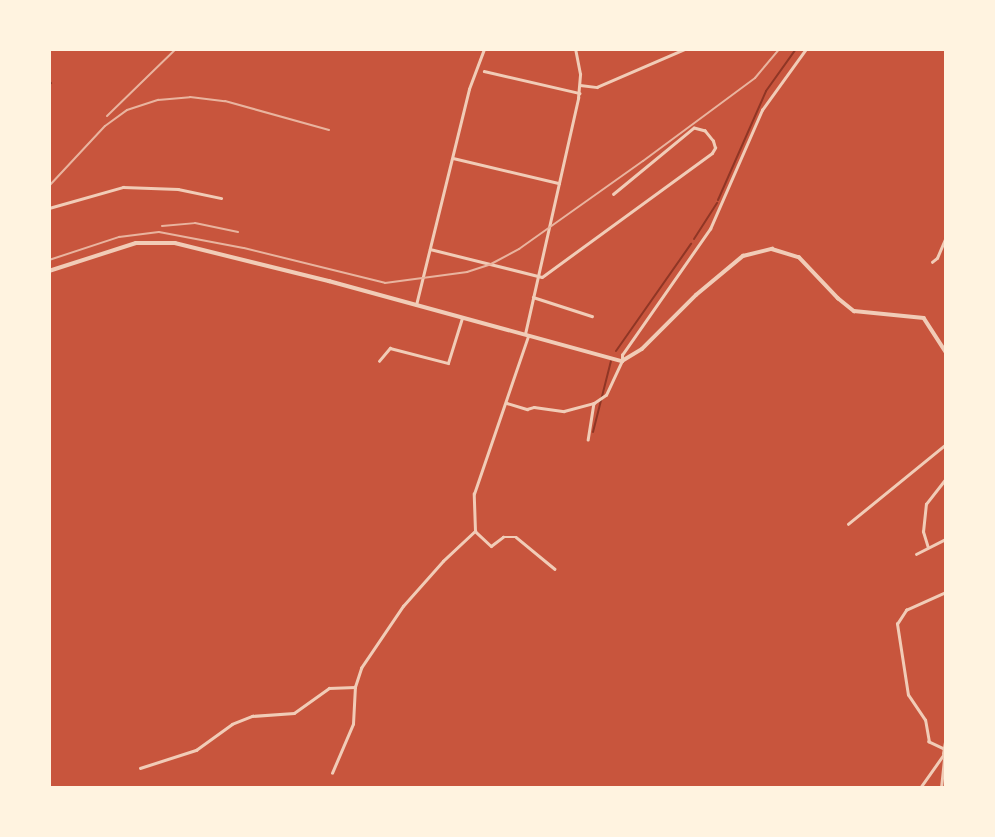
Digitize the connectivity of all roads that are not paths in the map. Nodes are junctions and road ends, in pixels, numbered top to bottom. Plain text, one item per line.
1 (484, 49) edge
2 (575, 49) edge
3 (685, 49) edge
4 (806, 49) edge
5 (484, 71) dead end
6 (580, 85) junction
7 (579, 93) junction
8 (453, 158) junction
9 (559, 183) junction
10 (614, 194) dead end
11 (221, 198) dead end
12 (49, 208) edge
13 (946, 237) edge
14 (430, 249) junction
15 (932, 262) dead end
16 (49, 271) edge
17 (538, 278) junction
18 (533, 297) junction
19 (416, 305) junction
20 (592, 316) dead end
21 (462, 318) junction
22 (527, 334) junction
23 (946, 352) edge
24 (380, 361) dead end
25 (622, 361) junction
26 (506, 403) junction
27 (594, 403) junction
28 (588, 440) dead end
29 (946, 444) edge
30 (946, 478) edge
31 (848, 524) dead end
32 (475, 531) junction
33 (946, 539) edge
34 (928, 548) junction
35 (916, 554) dead end
36 (555, 569) dead end
37 (946, 592) edge
38 (355, 687) junction
39 (946, 743) edge
40 (945, 755) edge
41 (140, 768) dead end
42 (332, 773) dead end
43 (920, 788) edge
44 (941, 788) edge

1 - 8 street
2 - 6 street
3 - 6 street
4 - 25 street
5 - 7 street
6 - 7 street
7 - 9 street
8 - 9 street
8 - 14 street
9 - 17 street
10 - 17 street
11 - 12 street
13 - 15 street
14 - 17 street
14 - 19 street
16 - 19 street
17 - 18 street
18 - 20 street
18 - 22 street
19 - 21 street
21 - 22 street
21 - 24 street
22 - 25 street
22 - 26 street
23 - 25 street
25 - 27 street
26 - 27 street
26 - 32 street
27 - 28 street
29 - 31 street
30 - 34 street
32 - 36 street
32 - 38 street
33 - 34 street
34 - 35 street
37 - 40 street
38 - 41 street
38 - 42 street
39 - 40 street
40 - 43 street
40 - 44 street

